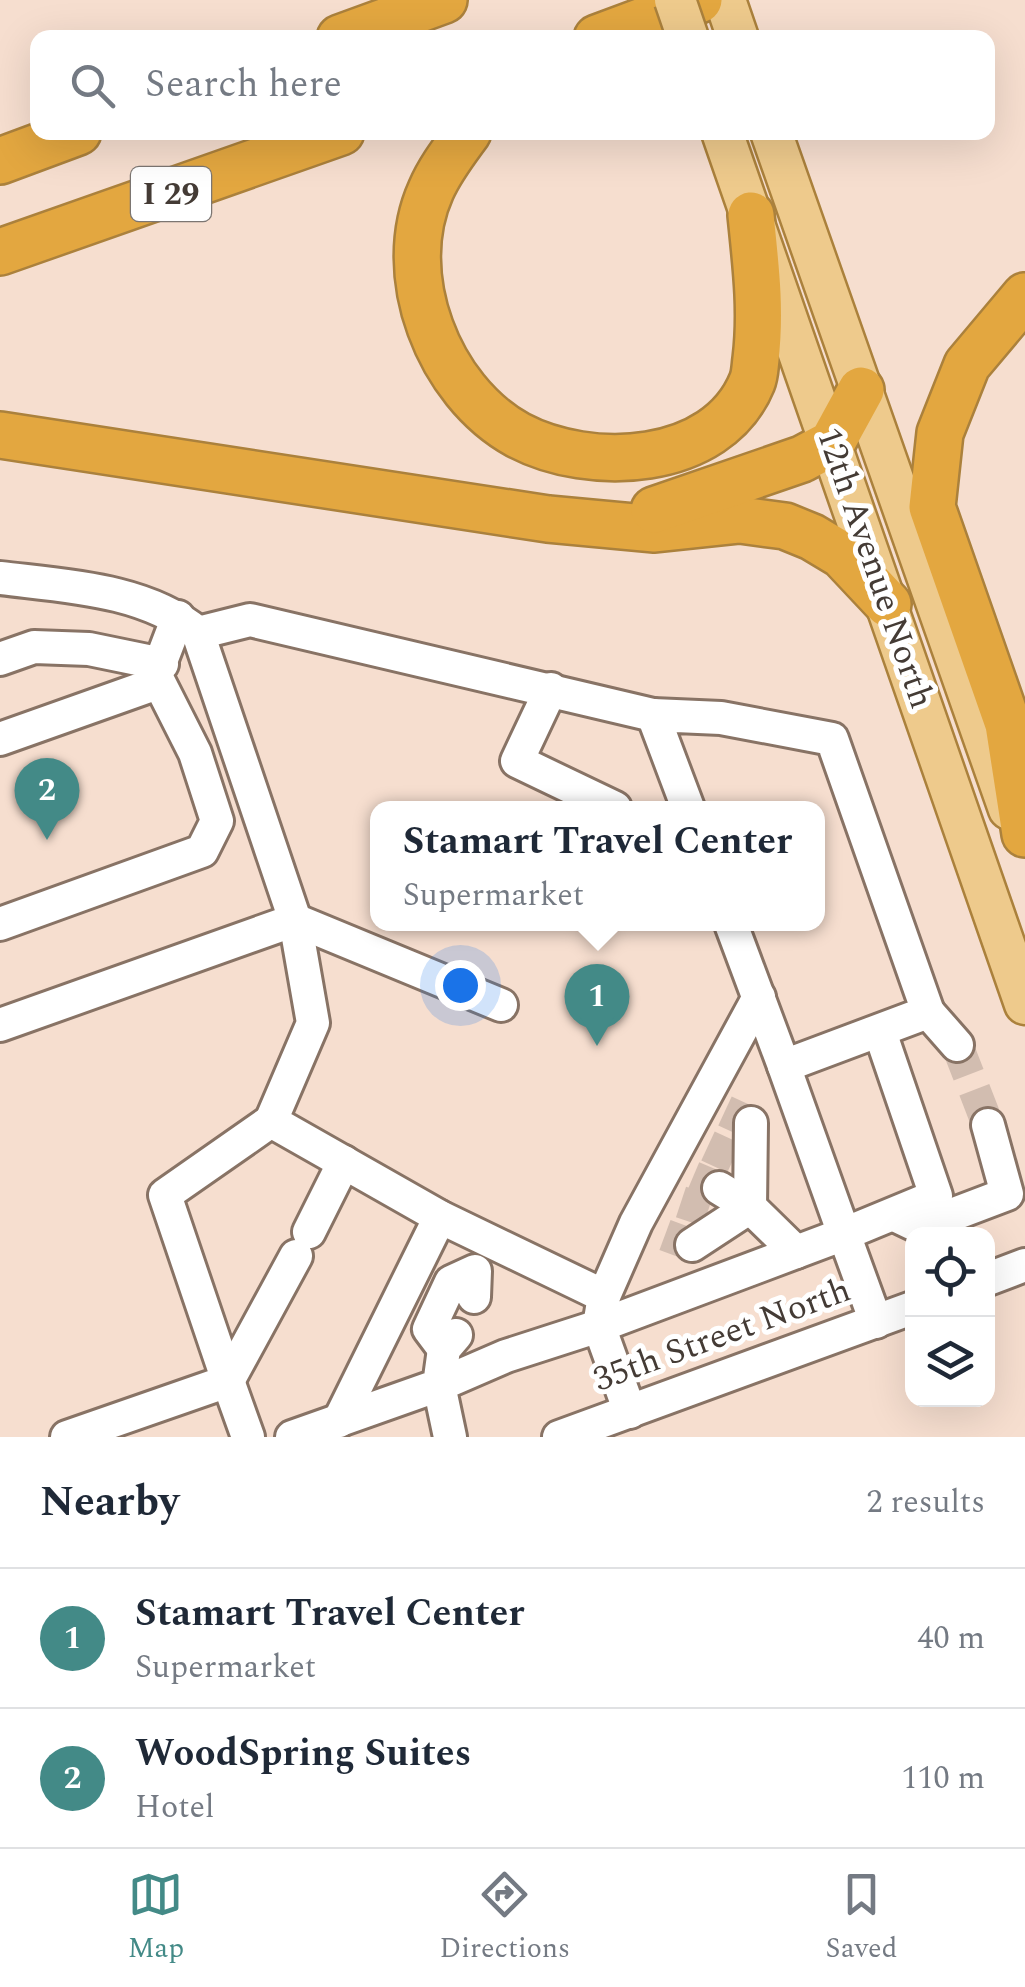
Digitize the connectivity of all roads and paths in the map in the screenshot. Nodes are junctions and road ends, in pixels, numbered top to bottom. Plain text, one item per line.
1 (444, 0) edge
2 (675, 0) edge
3 (698, 0) edge
4 (724, 0) edge
5 (362, 30) edge
6 (618, 30) edge
7 (685, 30) edge
8 (735, 30) edge
9 (56, 140) edge
10 (318, 140) edge
11 (463, 140) edge
12 (725, 140) edge
13 (774, 140) edge
14 (0, 161) edge
15 (751, 215) junction
16 (0, 252) edge
17 (1025, 296) edge
18 (860, 390) junction
19 (0, 435) edge
20 (832, 443) junction
21 (548, 519) junction
22 (0, 578) edge
23 (888, 604) junction
24 (188, 625) junction
25 (0, 659) edge
26 (159, 670) junction
27 (551, 689) junction
28 (653, 715) junction
29 (0, 739) edge
30 (599, 801) edge
31 (685, 801) edge
32 (1025, 834) edge
33 (1025, 855) edge
34 (295, 920) junction
35 (0, 924) edge
36 (734, 931) edge
37 (759, 997) junction
38 (1025, 1004) edge
39 (501, 1005) dead end
40 (928, 1012) junction
41 (0, 1025) edge
42 (880, 1032) junction
43 (957, 1046) tunnel mouth
44 (784, 1066) junction
45 (726, 1111) junction
46 (272, 1120) junction
47 (988, 1125) tunnel mouth
48 (708, 1146) junction
49 (344, 1162) junction
50 (687, 1189) junction
51 (750, 1207) junction
52 (893, 1214) junction
53 (440, 1217) junction
54 (664, 1234) junction
55 (844, 1234) junction
56 (796, 1252) junction
57 (1025, 1265) edge
58 (480, 1270) junction
59 (995, 1276) edge
60 (601, 1311) junction
61 (905, 1311) edge
62 (876, 1322) junction
63 (228, 1381) junction
64 (438, 1386) junction
65 (630, 1412) junction
66 (339, 1421) junction
67 (67, 1437) edge
68 (248, 1437) edge
69 (292, 1437) edge
70 (450, 1437) edge
71 (559, 1437) edge

1 - 5 highway
2 - 7 main road, bridge
3 - 6 highway
4 - 8 main road
9 - 14 highway
10 - 16 highway, I 29
11 - 15 highway
12 - 15 main road, 12th Avenue North
13 - 18 main road, 12th Avenue North
15 - 20 main road, 12th Avenue North
17 - 32 highway
18 - 20 highway
18 - 33 main road, 12th Avenue North
19 - 21 highway
20 - 21 highway
20 - 23 main road, 12th Avenue North
21 - 23 highway
22 - 24 street
23 - 38 main road, 12th Avenue North
24 - 26 street
24 - 27 street
24 - 34 street
25 - 26 street
26 - 29 street
26 - 35 street
27 - 28 street
27 - 30 street
28 - 31 street
28 - 40 street
34 - 39 street
34 - 41 street
34 - 46 street
36 - 37 street
37 - 44 street
37 - 45 street
40 - 42 street
40 - 43 street
42 - 44 street
42 - 52 street
44 - 55 street
45 - 48 street
45 - 51 street
46 - 49 street
46 - 63 street
47 - 52 street
48 - 50 street
48 - 51 street
49 - 53 street
49 - 63 street
50 - 51 street
50 - 54 street
51 - 54 street
51 - 56 street
52 - 55 street
53 - 58 street
53 - 66 street
54 - 60 street
55 - 56 street
55 - 62 street
56 - 60 street
57 - 59 street
58 - 60 street
58 - 64 street
60 - 64 street
60 - 65 street
61 - 62 street, 35th Street North
62 - 65 street, 35th Street North
63 - 67 street
63 - 68 street
64 - 66 street
64 - 70 street
65 - 71 street, 35th Street North
66 - 69 street

